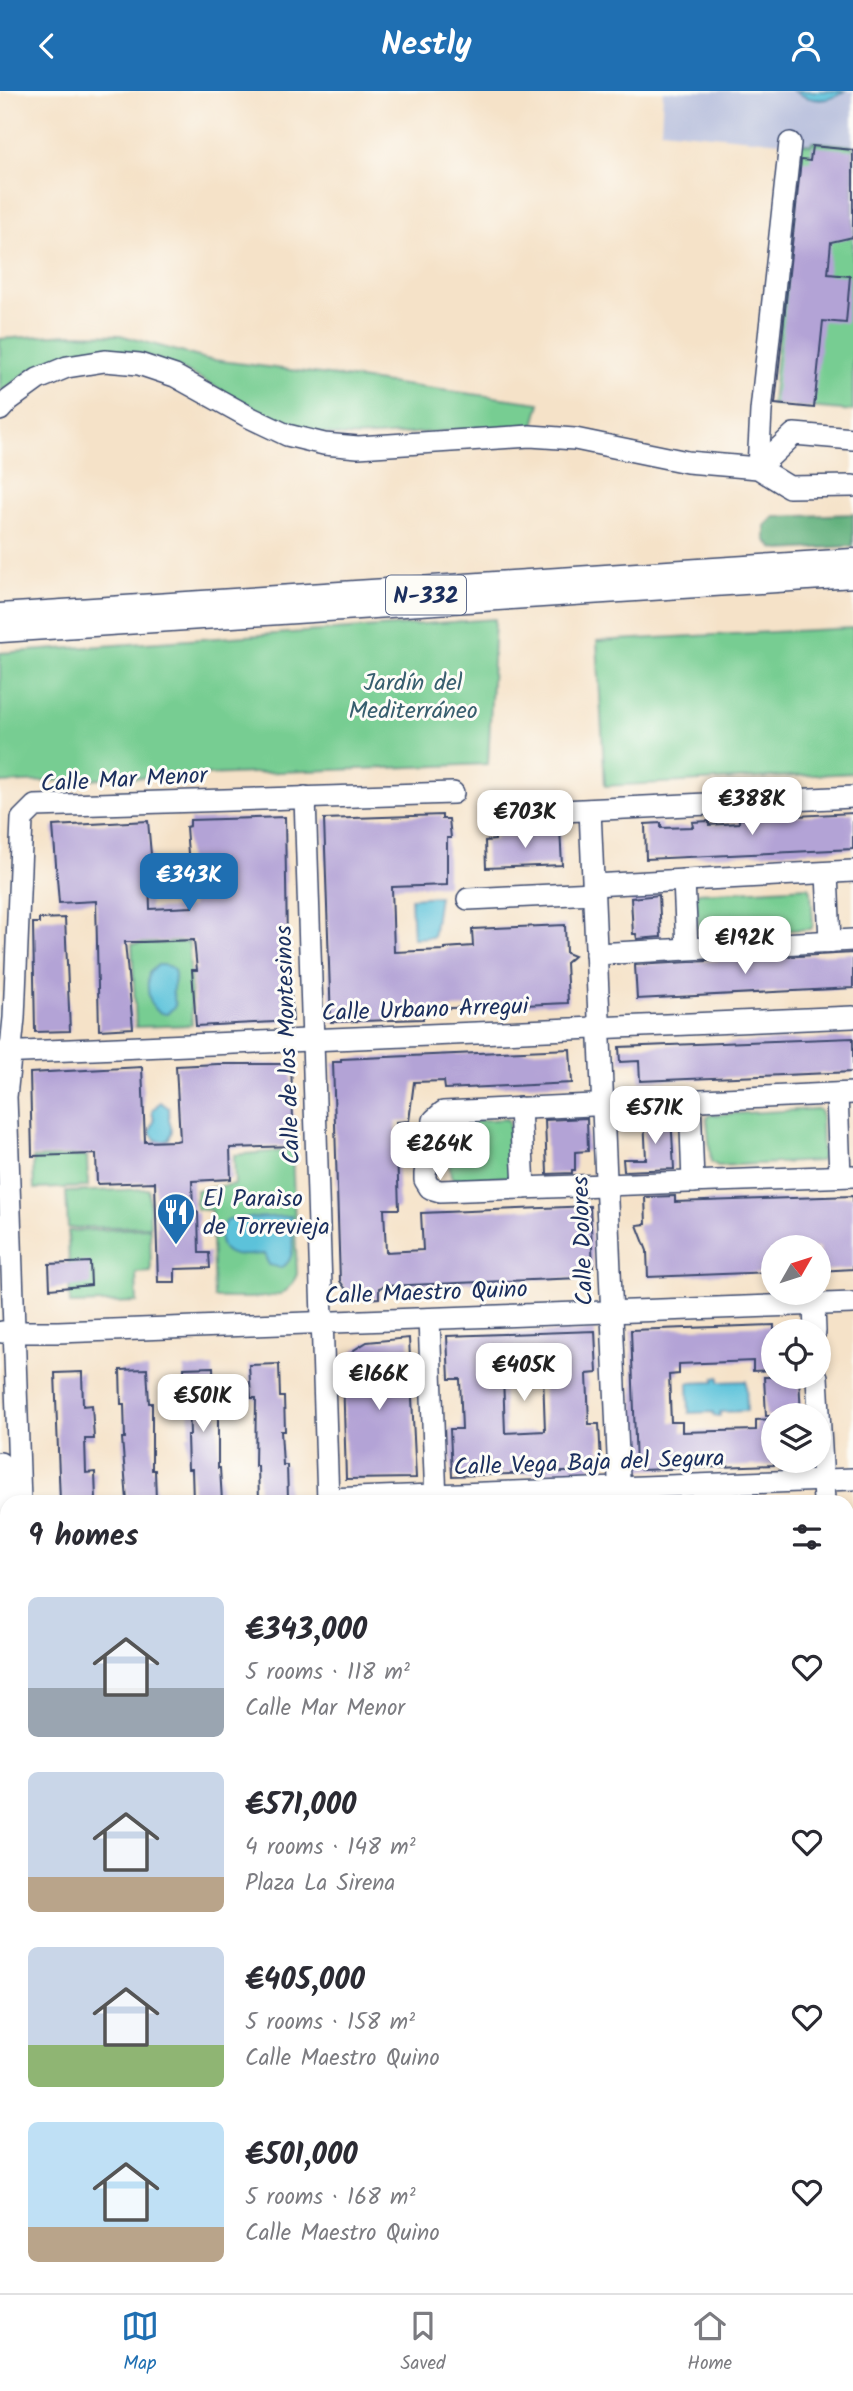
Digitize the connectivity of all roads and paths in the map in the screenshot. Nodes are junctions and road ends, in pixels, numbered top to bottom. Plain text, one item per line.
1 (790, 143) dead end
2 (0, 410) edge
3 (853, 439) edge
4 (758, 468) junction
5 (853, 486) edge
6 (853, 568) edge
7 (0, 623) edge
8 (453, 793) dead end
9 (305, 797) junction
10 (853, 797) edge
11 (590, 810) junction
12 (498, 814) dead end
13 (853, 871) edge
14 (827, 873) junction
15 (684, 880) junction
16 (594, 889) junction
17 (468, 899) dead end
18 (853, 940) edge
19 (830, 942) junction
20 (687, 948) junction
21 (596, 954) junction
22 (853, 1017) edge
23 (600, 1028) junction
24 (313, 1040) junction
25 (5, 1052) edge
26 (845, 1094) edge
27 (690, 1101) junction
28 (603, 1104) junction
29 (520, 1108) junction
30 (847, 1176) edge
31 (692, 1182) junction
32 (606, 1185) junction
33 (524, 1188) junction
34 (853, 1303) edge
35 (831, 1304) edge
36 (814, 1305) joint
37 (612, 1313) junction
38 (429, 1318) junction
39 (815, 1319) edge
40 (322, 1322) junction
41 (7, 1332) edge
42 (818, 1389) edge
43 (0, 1463) edge
44 (853, 1479) edge
45 (822, 1480) junction
46 (720, 1493) edge
47 (1, 1495) edge
48 (20, 1495) edge
49 (328, 1495) edge
50 (436, 1495) edge
51 (620, 1495) edge
52 (823, 1495) edge

1 - 4 street
2 - 4 street
3 - 4 street
4 - 5 street
6 - 7 highway, N-332
8 - 9 street, Calle Mar Menor
9 - 24 street, Calle de los Montesinos
9 - 25 street, Calle Mar Menor
10 - 11 street
11 - 12 street
11 - 16 street, Calle Dolores
13 - 14 street
14 - 15 street
14 - 19 street
15 - 16 street
15 - 20 street
16 - 17 street
16 - 21 street, Calle Dolores
18 - 19 street
19 - 20 street
20 - 21 street
21 - 23 street, Calle Dolores
22 - 23 street, Calle Urbano Arregui
23 - 24 street, Calle Urbano Arregui
23 - 28 street, Calle Dolores
24 - 25 street, Calle Urbano Arregui
24 - 40 street, Calle de los Montesinos
25 - 41 street, Calle Mar Menor
26 - 27 street
26 - 30 street
27 - 28 street
27 - 31 street
28 - 29 street
28 - 32 street, Calle Dolores
29 - 33 street
29 - 33 street
30 - 31 street
31 - 32 street
32 - 33 street
32 - 37 street, Calle Dolores
34 - 35 street, Calle Maestro Quino
36 - 37 street, Calle Maestro Quino
36 - 39 street
37 - 38 street, Calle Maestro Quino
37 - 51 street, Calle Dolores
38 - 40 street, Calle Maestro Quino
38 - 50 street
40 - 41 street, Calle Maestro Quino
40 - 49 street, Calle de los Montesinos
41 - 48 street, Calle Mar Menor
42 - 45 street
43 - 47 street
44 - 45 street, Calle Vega Baja del Segura
45 - 46 street, Calle Vega Baja del Segura
45 - 52 street
46 - 51 street, Calle Vega Baja del Segura

